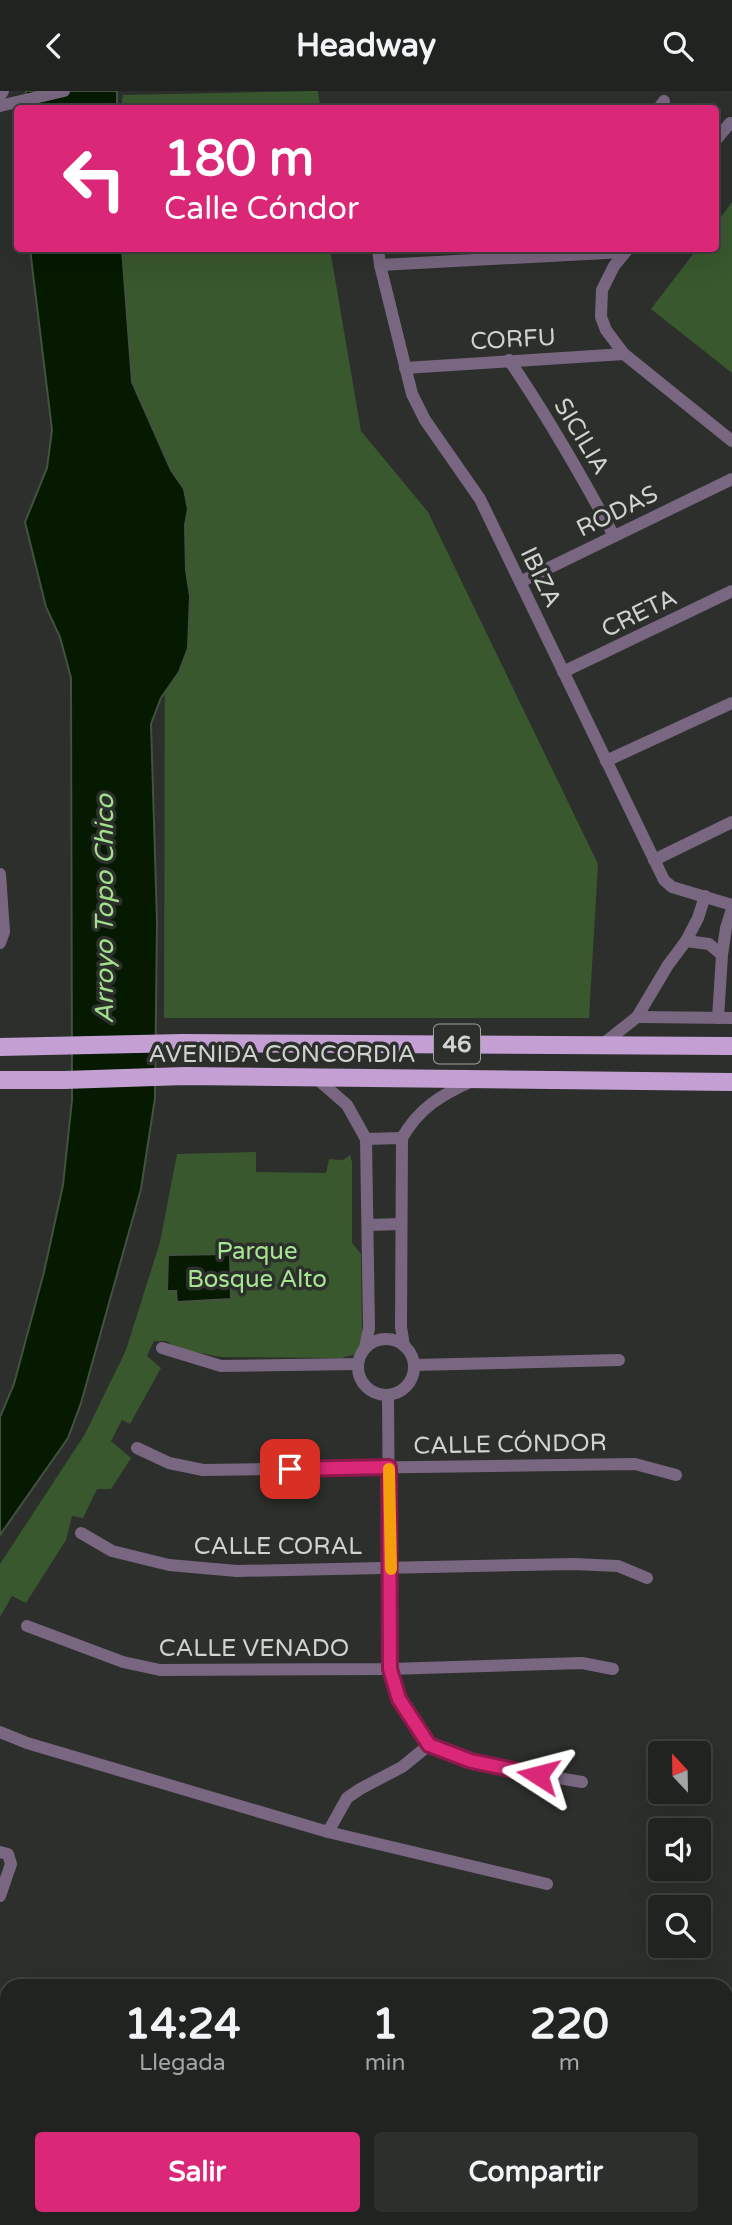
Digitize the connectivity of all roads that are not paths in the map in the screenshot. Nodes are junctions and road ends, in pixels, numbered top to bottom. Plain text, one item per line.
1 (64, 91) edge
2 (0, 106) edge
3 (378, 252) edge
4 (594, 252) edge
5 (626, 252) edge
6 (380, 265) junction
7 (624, 354) junction
8 (509, 360) junction
9 (405, 368) junction
10 (732, 440) edge
11 (732, 479) edge
12 (614, 536) junction
13 (520, 582) junction
14 (732, 591) edge
15 (563, 672) junction
16 (732, 703) edge
17 (606, 761) junction
18 (732, 821) edge
19 (654, 860) junction
20 (0, 874) edge
21 (705, 896) junction
22 (732, 907) edge
23 (686, 941) junction
24 (1, 942) edge
25 (722, 955) junction
26 (637, 1017) junction
27 (725, 1018) edge
28 (603, 1044) junction
29 (732, 1046) edge
30 (0, 1047) edge
31 (316, 1077) junction
32 (477, 1079) junction
33 (0, 1080) edge
34 (732, 1081) edge
35 (402, 1138) junction
36 (366, 1139) junction
37 (401, 1224) junction
38 (368, 1225) junction
39 (404, 1346) junction
40 (162, 1348) dead end
41 (365, 1348) junction
42 (619, 1360) dead end
43 (358, 1364) junction
44 (414, 1365) junction
45 (388, 1395) junction
46 (137, 1448) dead end
47 (389, 1467) junction
48 (676, 1475) dead end
49 (81, 1533) dead end
50 (391, 1567) junction
51 (647, 1578) dead end
52 (27, 1626) dead end
53 (390, 1669) junction
54 (613, 1669) dead end
55 (0, 1732) edge
56 (429, 1745) junction
57 (582, 1782) dead end
58 (328, 1832) junction
59 (0, 1852) edge
60 (547, 1884) dead end
61 (0, 1896) edge

1 - 2 street
3 - 6 street, IBIZA
4 - 6 street
5 - 7 street
6 - 9 street, IBIZA
7 - 8 street, CORFU
7 - 10 street
8 - 9 street, CORFU
8 - 12 street, SICILIA
9 - 13 street, IBIZA
11 - 12 street, RODAS
12 - 13 street, RODAS
13 - 15 street, IBIZA
14 - 15 street, CRETA
15 - 17 street, IBIZA
16 - 17 street
17 - 19 street, IBIZA
18 - 19 street
19 - 21 street, IBIZA
20 - 24 street
21 - 22 street, IBIZA
21 - 23 street
22 - 25 street, IBIZA
23 - 25 street
23 - 26 street
25 - 27 street, IBIZA
26 - 27 street
26 - 28 street
28 - 29 main road, AVENIDA CONCORDIA / 46
28 - 30 main road, AVENIDA CONCORDIA / 46
31 - 32 main road, AVENIDA CONCORDIA / 46
31 - 33 main road, AVENIDA CONCORDIA / 46
31 - 36 street
32 - 34 main road, AVENIDA CONCORDIA / 46
32 - 35 street
35 - 36 street
35 - 37 street
36 - 38 street
37 - 38 street
37 - 39 street
38 - 41 street
39 - 41 street
39 - 44 street
40 - 43 street
41 - 43 street
42 - 44 street
43 - 45 street
44 - 45 street
45 - 47 street
46 - 47 street, CALLE CÓNDOR
47 - 48 street, CALLE CÓNDOR
47 - 50 street
49 - 50 street, CALLE CORAL
50 - 51 street, CALLE CORAL
50 - 53 street
52 - 53 street, CALLE VENADO
53 - 54 street, CALLE VENADO
53 - 56 street
55 - 58 street
56 - 57 street
56 - 58 street
58 - 60 street
59 - 61 street

